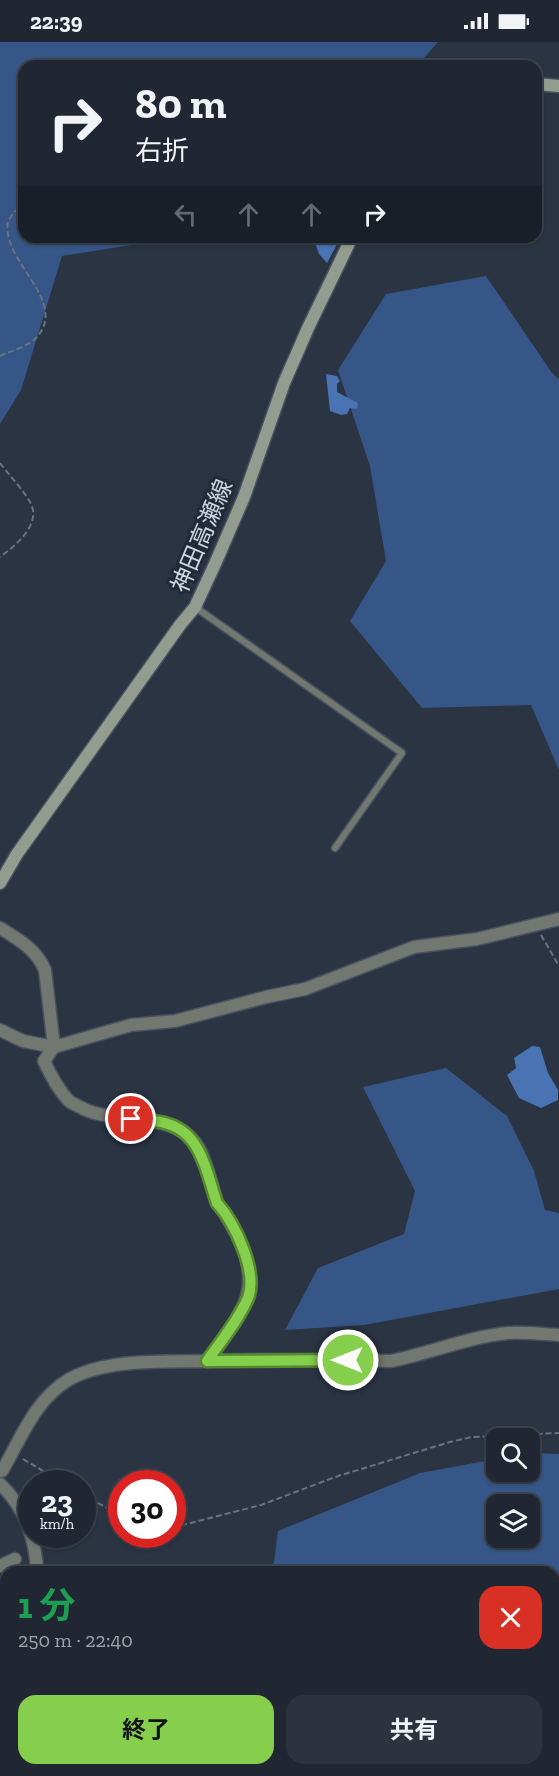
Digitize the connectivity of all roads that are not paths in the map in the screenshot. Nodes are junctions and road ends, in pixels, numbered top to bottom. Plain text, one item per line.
1 (542, 85) edge
2 (559, 86) edge
3 (349, 243) edge
4 (195, 607) junction
5 (335, 848) dead end
6 (0, 883) edge
7 (559, 919) edge
8 (0, 928) edge
9 (0, 1030) edge
10 (54, 1047) junction
11 (559, 1335) edge
12 (207, 1361) junction
13 (1, 1478) edge
14 (15, 1559) dead end
15 (0, 1566) edge
16 (36, 1566) edge

1 - 2 main road
3 - 4 main road, 神田高瀬線
4 - 5 lane
4 - 6 main road, 神田高瀬線
7 - 10 street
8 - 10 street
9 - 10 street
10 - 12 street
11 - 12 street
12 - 13 street
13 - 16 street
14 - 15 street

